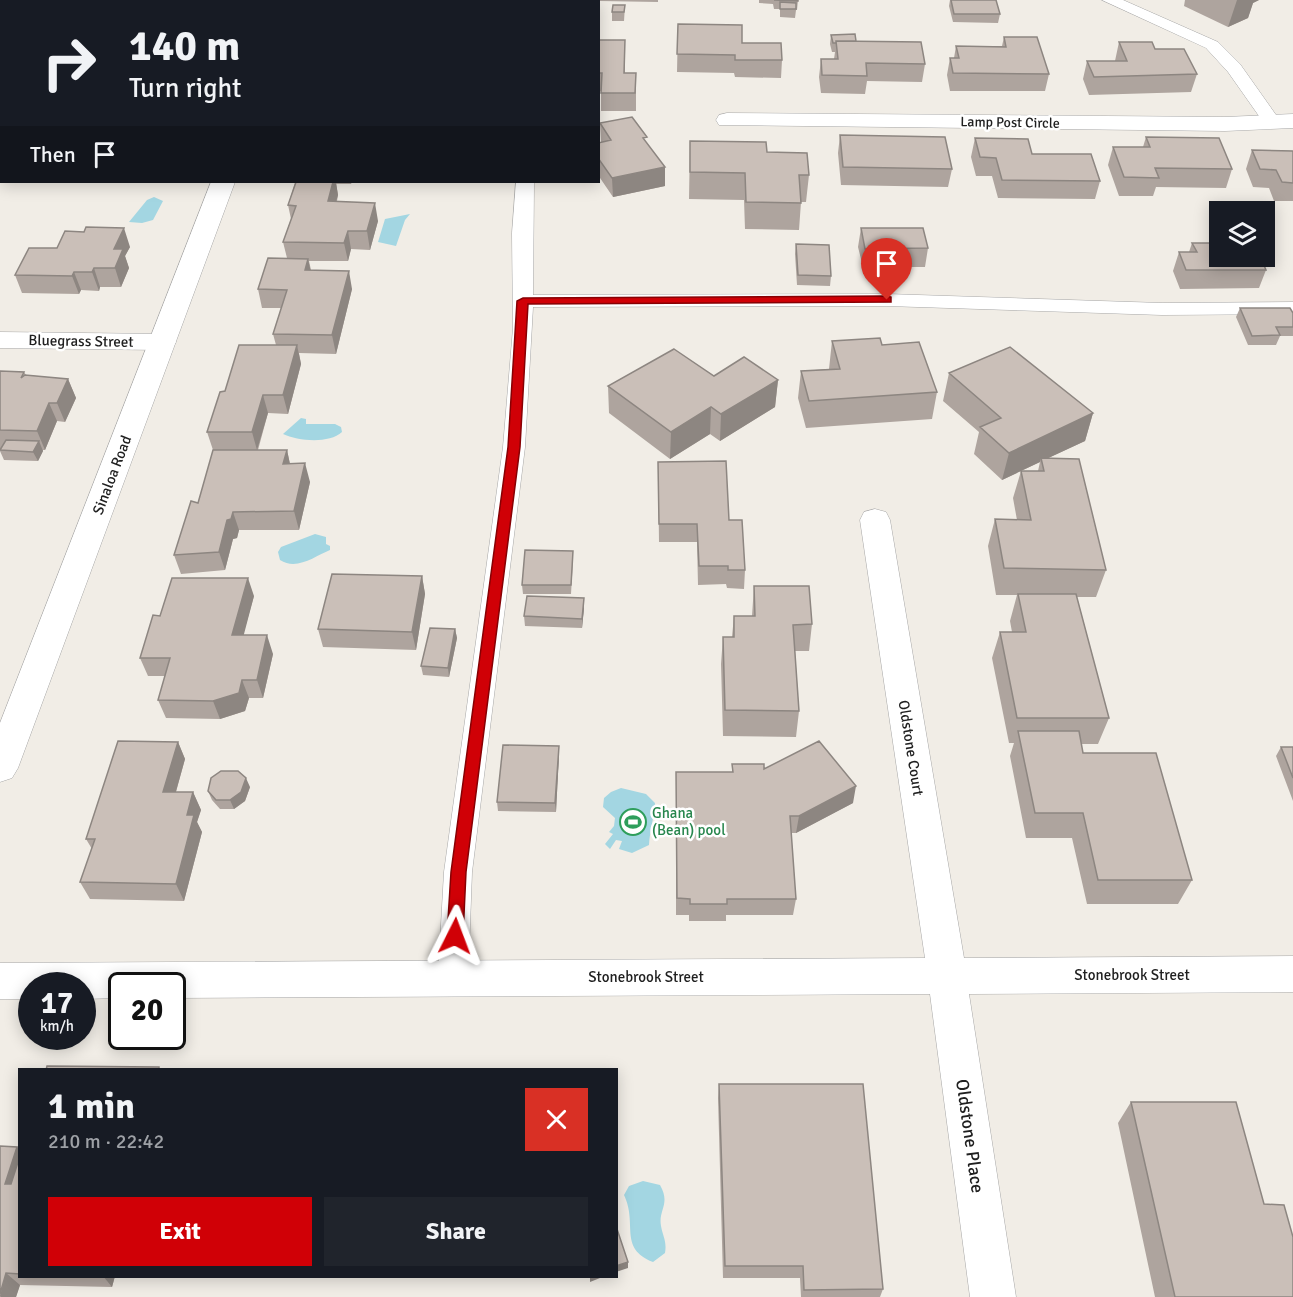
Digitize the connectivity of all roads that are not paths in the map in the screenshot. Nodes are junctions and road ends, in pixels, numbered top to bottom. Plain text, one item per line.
1 (1110, 0) edge
2 (727, 120) dead end
3 (1283, 122) edge
4 (223, 183) edge
5 (525, 183) edge
6 (523, 301) junction
7 (1293, 308) edge
8 (0, 340) edge
9 (162, 342) junction
10 (875, 520) dead end
11 (0, 768) edge
12 (1293, 974) edge
13 (947, 976) junction
14 (453, 978) junction
15 (0, 981) edge
16 (993, 1297) edge

1 - 3 lane
2 - 3 street, Lamp Post Circle
4 - 9 street, Sinaloa Road
5 - 6 lane
6 - 7 lane
6 - 14 lane
8 - 9 street, Bluegrass Street
9 - 11 street, Sinaloa Road
10 - 13 street, Oldstone Court
12 - 13 street, Stonebrook Street
13 - 14 street, Stonebrook Street
13 - 16 street, Oldstone Place
14 - 15 street, Stonebrook Street

